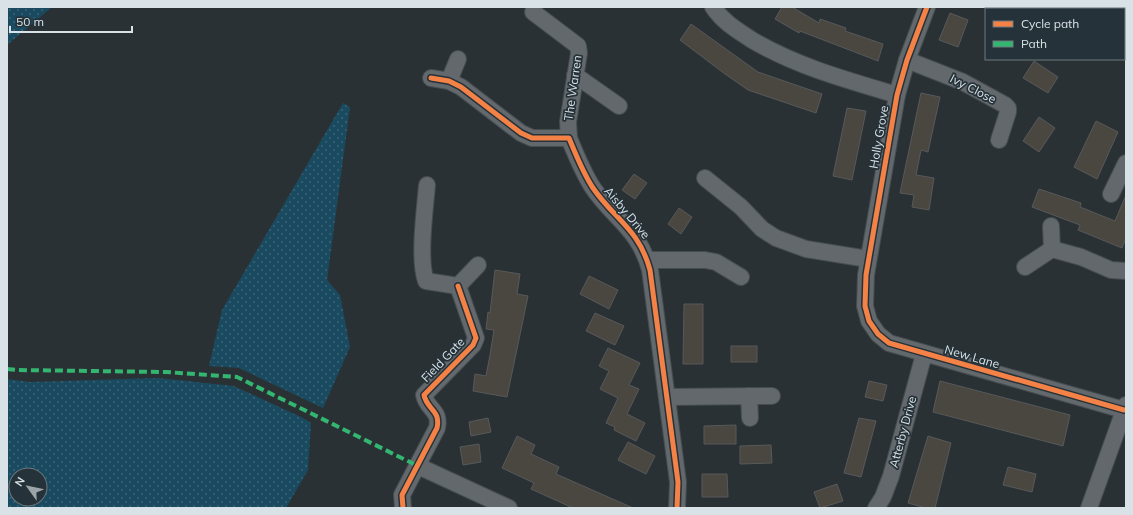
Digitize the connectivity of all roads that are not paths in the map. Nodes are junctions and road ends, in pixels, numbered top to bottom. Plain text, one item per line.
1 (713, 7) edge
2 (927, 7) edge
3 (533, 12) dead end
4 (458, 59) dead end
5 (907, 60) junction
6 (575, 75) junction
7 (431, 78) dead end
8 (449, 81) junction
9 (897, 95) junction
10 (619, 106) dead end
11 (569, 138) junction
12 (999, 140) dead end
13 (1126, 163) edge
14 (705, 178) dead end
15 (427, 185) dead end
16 (1111, 194) dead end
17 (1051, 226) dead end
18 (1052, 248) junction
19 (648, 260) junction
20 (478, 265) dead end
21 (867, 267) junction
22 (1025, 267) dead end
23 (1126, 271) edge
24 (742, 277) dead end
25 (458, 286) junction
26 (924, 354) junction
27 (749, 396) junction
28 (772, 396) dead end
29 (668, 397) junction
30 (1125, 407) edge
31 (750, 418) dead end
32 (418, 466) junction
33 (402, 508) edge
34 (509, 508) edge
35 (677, 508) edge
36 (876, 508) edge
37 (1089, 508) edge

1 - 9 street
2 - 5 street, Holly Grove
3 - 6 street, The Warren
4 - 8 street
5 - 9 street, Holly Grove
5 - 12 street, Ivy Close
6 - 10 street
6 - 11 street, The Warren
7 - 8 street
8 - 11 street
9 - 21 street, Holly Grove
11 - 19 street, Aisby Drive
13 - 16 street
14 - 21 street
15 - 25 street
17 - 18 street
18 - 22 street
18 - 23 street
19 - 24 street
19 - 29 street, Aisby Drive
20 - 25 street
21 - 26 street, New Lane
25 - 32 street, Field Gate
26 - 30 street, New Lane
26 - 36 street, Atterby Drive
27 - 28 street
27 - 29 street
27 - 31 street
29 - 35 street, Aisby Drive
30 - 37 street
32 - 33 street
32 - 34 street

